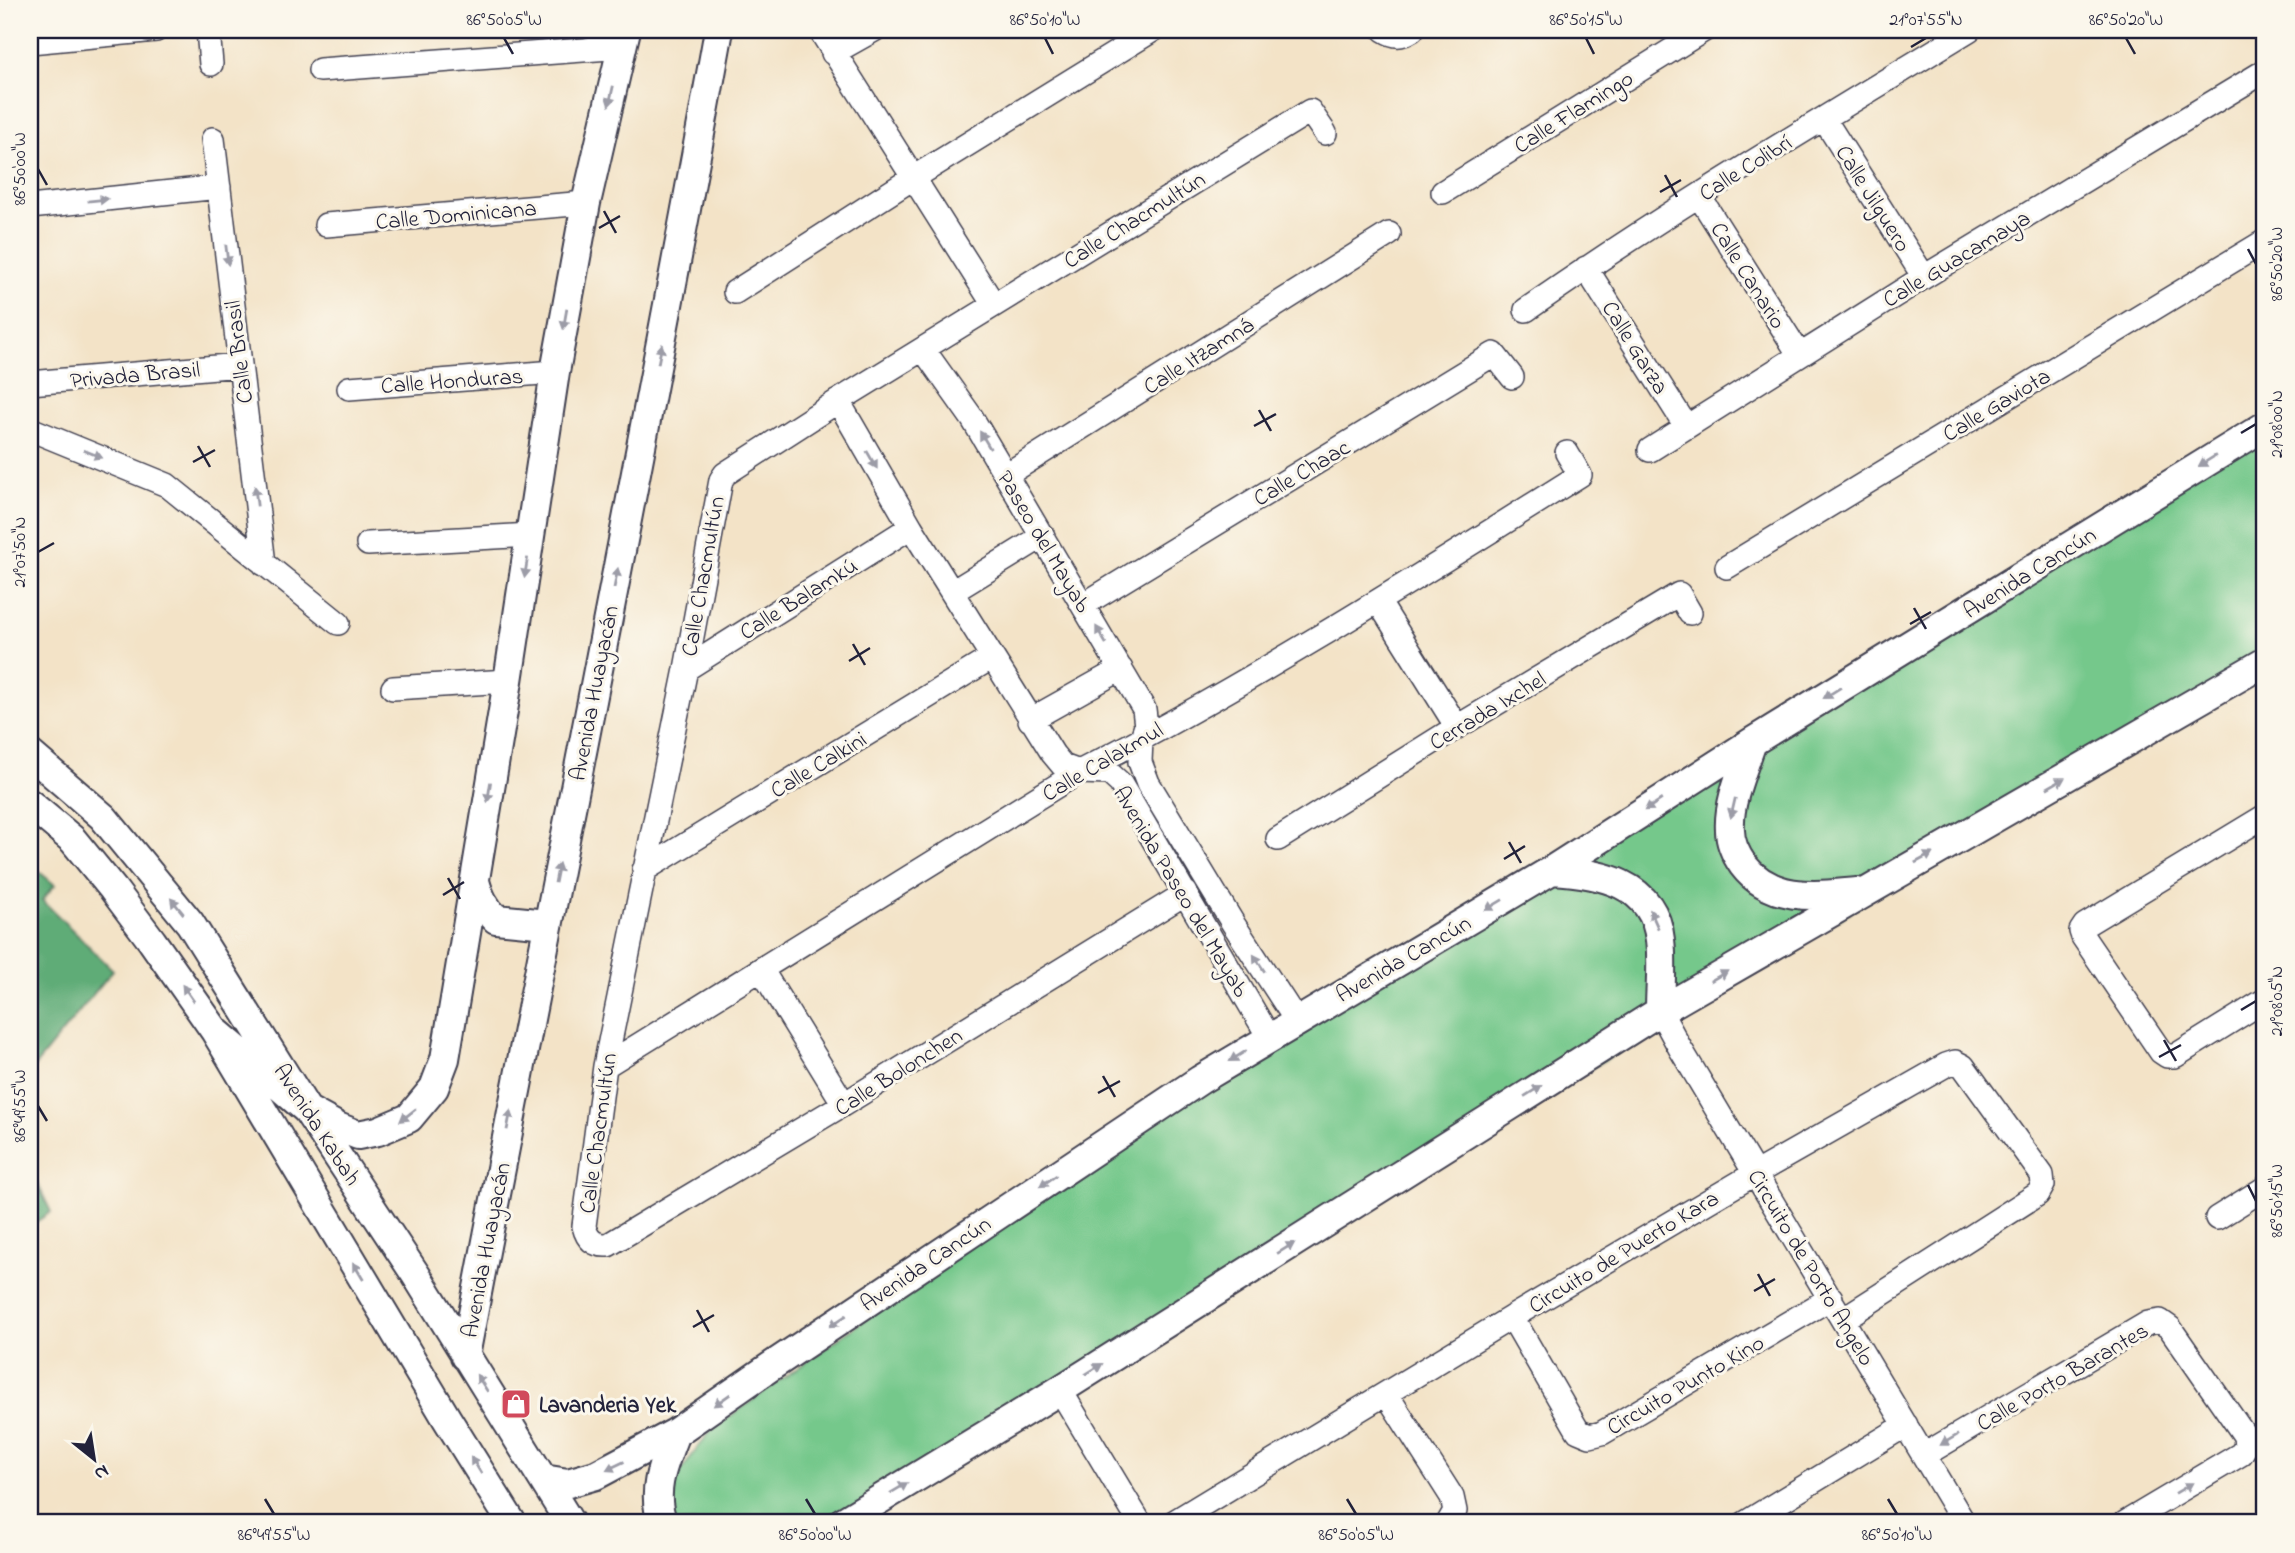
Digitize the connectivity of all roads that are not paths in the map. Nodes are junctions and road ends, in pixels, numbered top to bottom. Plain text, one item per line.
1 (156, 30) edge
2 (208, 30) edge
3 (719, 30) edge
4 (820, 30) edge
5 (874, 30) edge
6 (1153, 30) edge
7 (1704, 30) edge
8 (1969, 30) edge
9 (624, 38) edge
10 (30, 42) edge
11 (833, 53) junction
12 (211, 64) dead end
13 (320, 70) dead end
14 (2265, 71) edge
15 (1824, 119) junction
16 (1325, 133) dead end
17 (213, 139) dead end
18 (913, 178) junction
19 (219, 187) junction
20 (1443, 192) dead end
21 (1699, 196) junction
22 (586, 203) junction
23 (30, 207) edge
24 (326, 225) dead end
25 (1389, 234) dead end
26 (2265, 241) edge
27 (1586, 268) junction
28 (1924, 277) junction
29 (736, 292) dead end
30 (994, 305) junction
31 (1526, 310) dead end
32 (923, 349) junction
33 (1799, 354) junction
34 (240, 365) junction
35 (555, 372) junction
36 (1512, 377) dead end
37 (30, 383) edge
38 (348, 388) dead end
39 (838, 401) junction
40 (1686, 426) junction
41 (2265, 426) edge
42 (30, 429) edge
43 (1650, 450) dead end
44 (1567, 453) dead end
45 (1006, 475) junction
46 (911, 527) junction
47 (531, 535) junction
48 (1044, 536) junction
49 (368, 544) dead end
50 (264, 564) junction
51 (1727, 567) dead end
52 (952, 592) junction
53 (1378, 601) junction
54 (1083, 605) junction
55 (1690, 613) dead end
56 (338, 623) dead end
57 (992, 658) junction
58 (2265, 662) edge
59 (686, 669) junction
60 (1121, 669) junction
61 (508, 681) junction
62 (393, 688) dead end
63 (1030, 720) junction
64 (1457, 727) junction
65 (1141, 740) junction
66 (1752, 742) junction
67 (30, 754) edge
68 (1079, 772) junction
69 (30, 804) edge
70 (2265, 816) edge
71 (1278, 839) dead end
72 (644, 870) junction
73 (1552, 870) junction
74 (475, 881) junction
75 (1865, 891) junction
76 (1186, 893) junction
77 (547, 924) junction
78 (761, 969) junction
79 (2265, 1000) edge
80 (1660, 1011) junction
81 (1296, 1020) junction
82 (215, 1031) junction
83 (1269, 1037) junction
84 (605, 1066) junction
85 (844, 1104) junction
86 (307, 1110) junction
87 (1756, 1173) junction
88 (2265, 1188) edge
89 (2217, 1218) dead end
90 (608, 1245) joint
91 (1831, 1298) junction
92 (1512, 1317) junction
93 (1843, 1319) junction
94 (465, 1356) junction
95 (1060, 1390) junction
96 (1387, 1395) junction
97 (1906, 1425) junction
98 (675, 1433) junction
99 (1924, 1455) junction
100 (543, 1479) junction
101 (512, 1523) edge
102 (570, 1523) edge
103 (663, 1523) edge
104 (841, 1523) edge
105 (1140, 1523) edge
106 (1172, 1523) edge
107 (1448, 1523) edge
108 (1745, 1523) edge
109 (1964, 1523) edge
110 (2125, 1523) edge

1 - 10 street
2 - 12 street
77 -> 3 main road, Avenida Huayacán
4 - 11 street
5 - 11 street
6 - 18 street
7 - 20 street, Calle Flamingo
8 - 15 street, Calle Colibrí
9 - 13 street
9 -> 22 main road
11 - 18 street
14 - 28 street, Calle Guacamaya
15 - 21 street, Calle Colibrí
15 - 28 street, Calle Jilguero
16 - 30 street, Calle Chacmultún
17 - 19 street, Calle Brasil
18 - 29 street
18 - 30 street
23 -> 19 street
19 -> 34 street, Calle Brasil
21 - 27 street, Calle Colibrí
21 - 33 street, Calle Canario
22 - 24 street, Calle Dominicana
22 -> 35 main road
25 - 45 street, Calle Itzamná
26 - 51 street, Calle Gaviota
27 - 31 street, Calle Colibrí
27 - 40 street, Calle Garza
28 - 33 street, Calle Guacamaya
30 - 32 street, Calle Chacmultún
32 - 39 street, Calle Chacmultún
45 -> 32 street, Paseo del Mayab
33 - 40 street, Calle Guacamaya
34 - 37 street, Privada Brasil
50 -> 34 street, Calle Brasil
35 - 38 street, Calle Honduras
35 - 47 main road
36 - 54 street, Calle Chaac
39 -> 46 street
39 - 59 street, Calle Chacmultún
40 - 43 street, Calle Guacamaya
41 -> 66 main road, Avenida Cancún
42 -> 50 street
44 - 53 street, Calle Calakmul
45 - 48 street, Paseo del Mayab
46 - 52 street
46 - 59 street, Calle Balamkú
47 - 49 street
47 -> 61 main road
48 - 52 street
48 - 54 street, Paseo del Mayab
50 - 56 street
52 - 57 street
53 - 64 street
53 - 65 street, Calle Calakmul
60 -> 54 street, Paseo del Mayab
55 - 64 street, Cerrada Ixchel
57 - 63 street
57 - 72 street, Calle Calkini
75 -> 58 main road
59 - 72 street, Calle Chacmultún
60 - 63 street
60 - 65 street, Paseo del Mayab
61 - 62 street
61 -> 74 main road
63 - 68 street
64 - 71 street, Cerrada Ixchel
65 - 68 street, Calle Calakmul
81 -> 65 street, Avenida Paseo del Mayab
66 -> 73 main road, Avenida Cancún
66 -> 75 main road
86 -> 67 main road, Avenida Kabah
68 - 76 street, Avenida Paseo del Mayab
68 - 78 street, Calle Calakmul
82 -> 69 main road, Avenida Kabah
70 - 79 street
72 - 84 street, Calle Chacmultún
80 -> 73 main road
73 -> 81 main road, Avenida Cancún
74 - 77 main road
74 -> 86 main road
80 -> 75 main road
76 - 83 street, Avenida Paseo del Mayab
76 - 85 street, Calle Bolonchen
94 -> 77 main road, Avenida Huayacán
78 - 84 street, Calle Calakmul
78 - 85 street
80 - 87 street, Circuito de Porto Angelo
95 -> 80 main road
81 - 83 main road, Avenida Cancún
82 - 86 main road
101 -> 82 main road, Avenida Kabah
83 -> 98 main road, Avenida Cancún
84 - 90 street, Calle Chacmultún
85 - 90 street, Calle Bolonchen
86 - 94 main road, Avenida Kabah
87 - 91 street, Circuito de Porto Angelo
87 - 92 street, Circuito de Puerto Kara
87 - 93 street, Circuito de Puerto Kara
88 - 89 street
91 - 92 street, Circuito Punto Kino
91 - 93 street, Circuito de Porto Angelo
92 - 96 street, Circuito de Puerto Kara
93 - 97 street, Circuito de Porto Angelo
100 -> 94 main road, Avenida Kabah
104 -> 95 main road
95 - 105 street
96 - 106 street, Circuito de Puerto Kara
96 - 107 street
97 - 99 street, Circuito de Porto Angelo
97 - 108 street
98 -> 100 main road, Avenida Cancún
98 - 103 main road
99 - 109 street, Circuito de Porto Angelo
110 -> 99 street, Calle Porto Barantes
100 - 102 main road, Avenida Kabah

